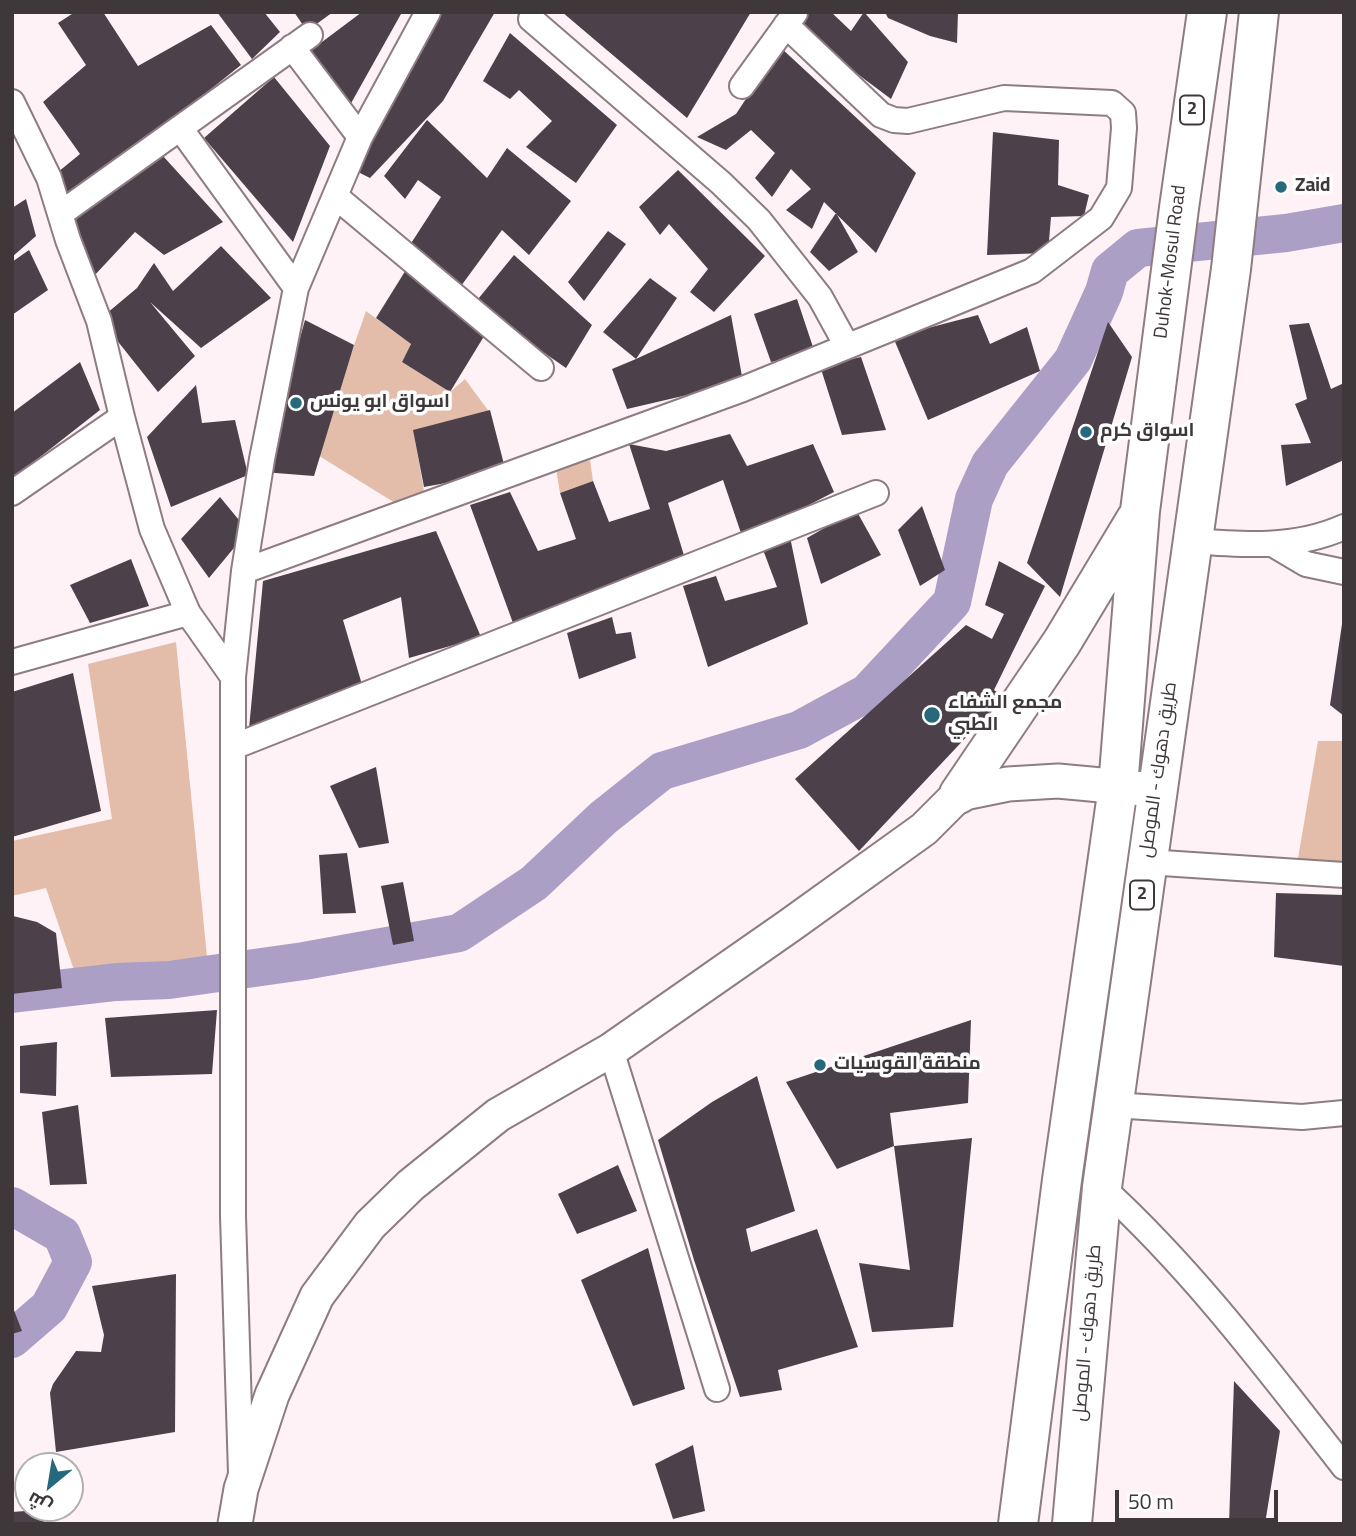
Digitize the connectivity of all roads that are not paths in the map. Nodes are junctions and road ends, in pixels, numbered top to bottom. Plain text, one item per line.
1 (428, 12) edge
2 (1207, 12) edge
3 (1259, 12) edge
4 (531, 19) dead end
5 (791, 19) edge
6 (742, 86) dead end
7 (12, 102) edge
8 (180, 128) junction
9 (360, 137) junction
10 (335, 195) junction
11 (60, 214) junction
12 (296, 288) junction
13 (847, 346) junction
14 (541, 368) dead end
15 (122, 418) junction
16 (12, 493) edge
17 (876, 493) dead end
18 (1140, 511) junction
19 (1344, 527) edge
20 (1191, 541) junction
21 (1274, 545) junction
22 (244, 570) junction
23 (1343, 574) edge
24 (188, 613) junction
25 (12, 662) edge
26 (233, 677) junction
27 (233, 747) junction
28 (1118, 787) junction
29 (1157, 790) junction
30 (960, 794) junction
31 (1147, 862) junction
32 (1344, 875) edge
33 (611, 1050) junction
34 (1112, 1105) junction
35 (1344, 1113) edge
36 (1102, 1187) junction
37 (718, 1389) dead end
38 (1344, 1467) edge
39 (241, 1489) junction
40 (235, 1524) edge
41 (1018, 1524) edge
42 (1072, 1524) edge

1 - 9 street
2 - 18 highway, Duhok-Mosul Road / 2
3 - 20 highway, طريق دهوك - الموصل / 2
4 - 13 street
5 - 6 street
5 - 13 street
7 - 11 street
8 - 9 street
8 - 11 street
8 - 12 street
9 - 10 street
10 - 12 street
10 - 14 street
11 - 15 street
12 - 22 street
13 - 22 street
15 - 16 street
15 - 24 street
17 - 27 street
18 - 28 highway, 2
18 - 30 highway
19 - 21 street
20 - 21 street
20 - 29 highway, طريق دهوك - الموصل / 2
21 - 23 street
22 - 26 street
24 - 25 street
24 - 26 street
26 - 27 street
27 - 39 street
28 - 29 main road
28 - 30 main road
28 - 41 highway, طريق دهوك - الموصل / 2
29 - 31 highway, طريق دهوك - الموصل / 2
30 - 33 main road
31 - 32 street
31 - 34 highway, طريق دهوك - الموصل / 2
33 - 37 street
33 - 39 main road
34 - 35 street
34 - 36 highway, طريق دهوك - الموصل / 2
36 - 38 street
36 - 42 highway, طريق دهوك - الموصل / 2
39 - 40 main road

